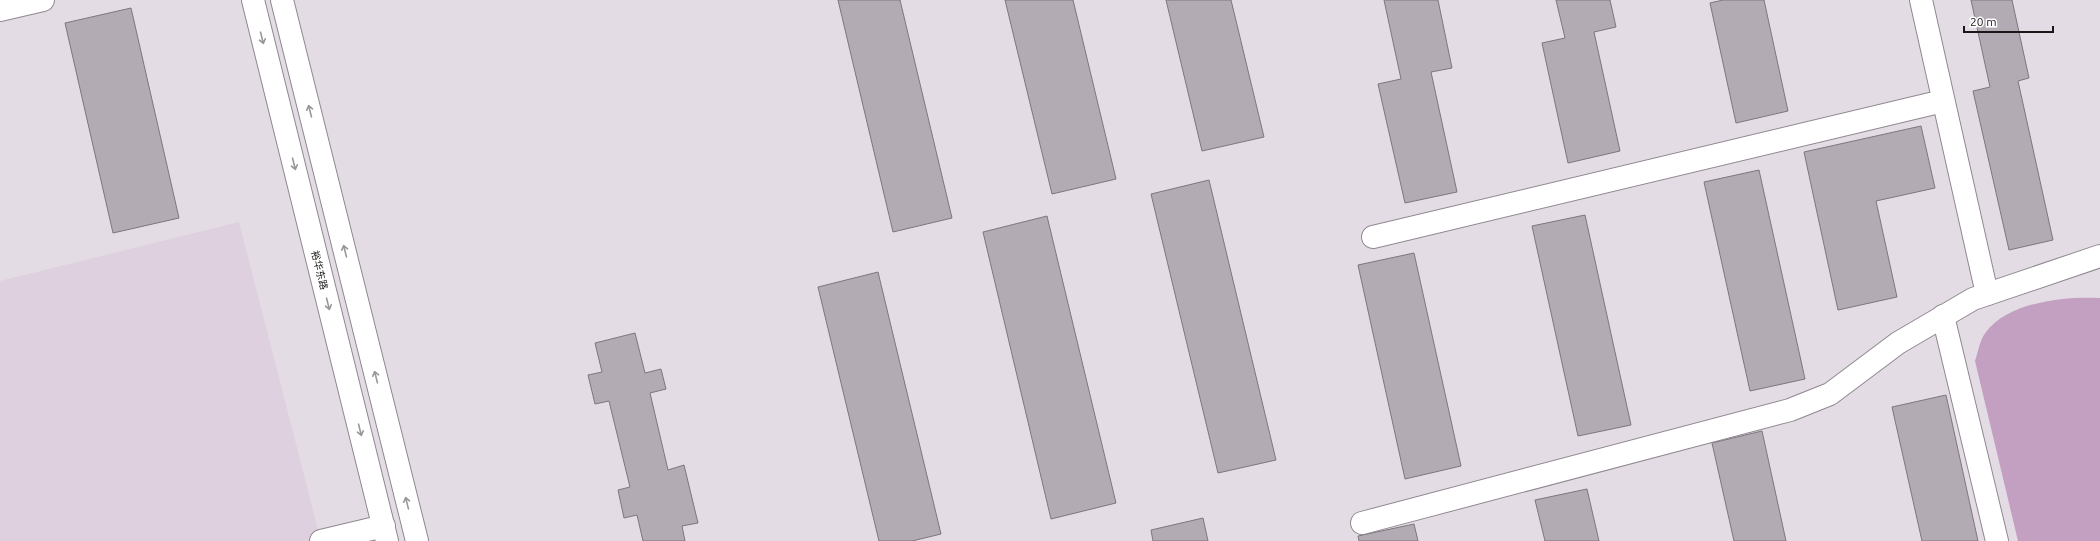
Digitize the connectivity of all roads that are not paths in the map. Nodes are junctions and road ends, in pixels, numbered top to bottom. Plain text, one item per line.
1 (43, 0) edge
2 (253, 0) edge
3 (282, 0) edge
4 (1921, 0) edge
5 (0, 10) edge
6 (1943, 101) junction
7 (1374, 237) dead end
8 (2100, 256) edge
9 (1987, 294) junction
10 (1943, 316) junction
11 (1362, 523) dead end
12 (385, 534) edge
13 (321, 541) edge
14 (417, 541) edge
15 (1998, 541) edge

1 - 5 street
2 -> 12 street, 裕华东路
14 -> 3 street
4 - 6 street
6 - 7 street
6 - 9 street
8 - 9 street
9 - 10 street
10 - 11 street
10 - 15 street
12 - 13 street

